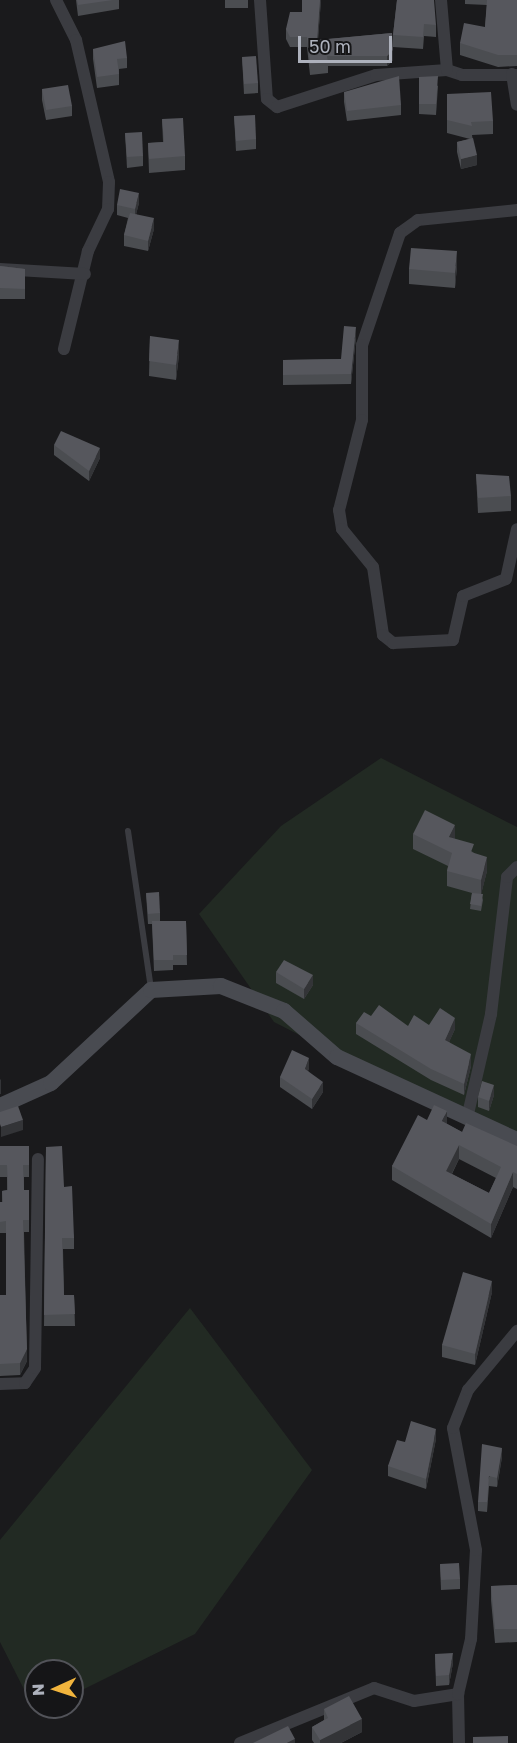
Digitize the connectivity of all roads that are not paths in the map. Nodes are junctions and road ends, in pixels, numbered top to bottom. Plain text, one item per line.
1 (56, 0) edge
2 (260, 0) edge
3 (441, 0) edge
4 (447, 70) junction
5 (514, 74) edge
6 (517, 105) edge
7 (517, 210) edge
8 (0, 269) edge
9 (85, 274) junction
10 (64, 349) dead end
11 (517, 529) edge
12 (128, 831) dead end
13 (517, 867) edge
14 (151, 990) junction
15 (0, 1106) edge
16 (468, 1114) junction
17 (517, 1140) edge
18 (38, 1159) dead end
19 (517, 1331) edge
20 (0, 1384) edge
21 (458, 1694) junction
22 (240, 1743) edge
23 (459, 1743) edge

1 - 9 street
2 - 4 street
3 - 4 street
4 - 5 street
5 - 6 street
7 - 11 street
8 - 9 street
9 - 10 street
12 - 14 lane
13 - 16 street
14 - 15 main road
14 - 16 main road
16 - 17 main road
18 - 20 street
19 - 21 street
21 - 22 street
21 - 23 street

